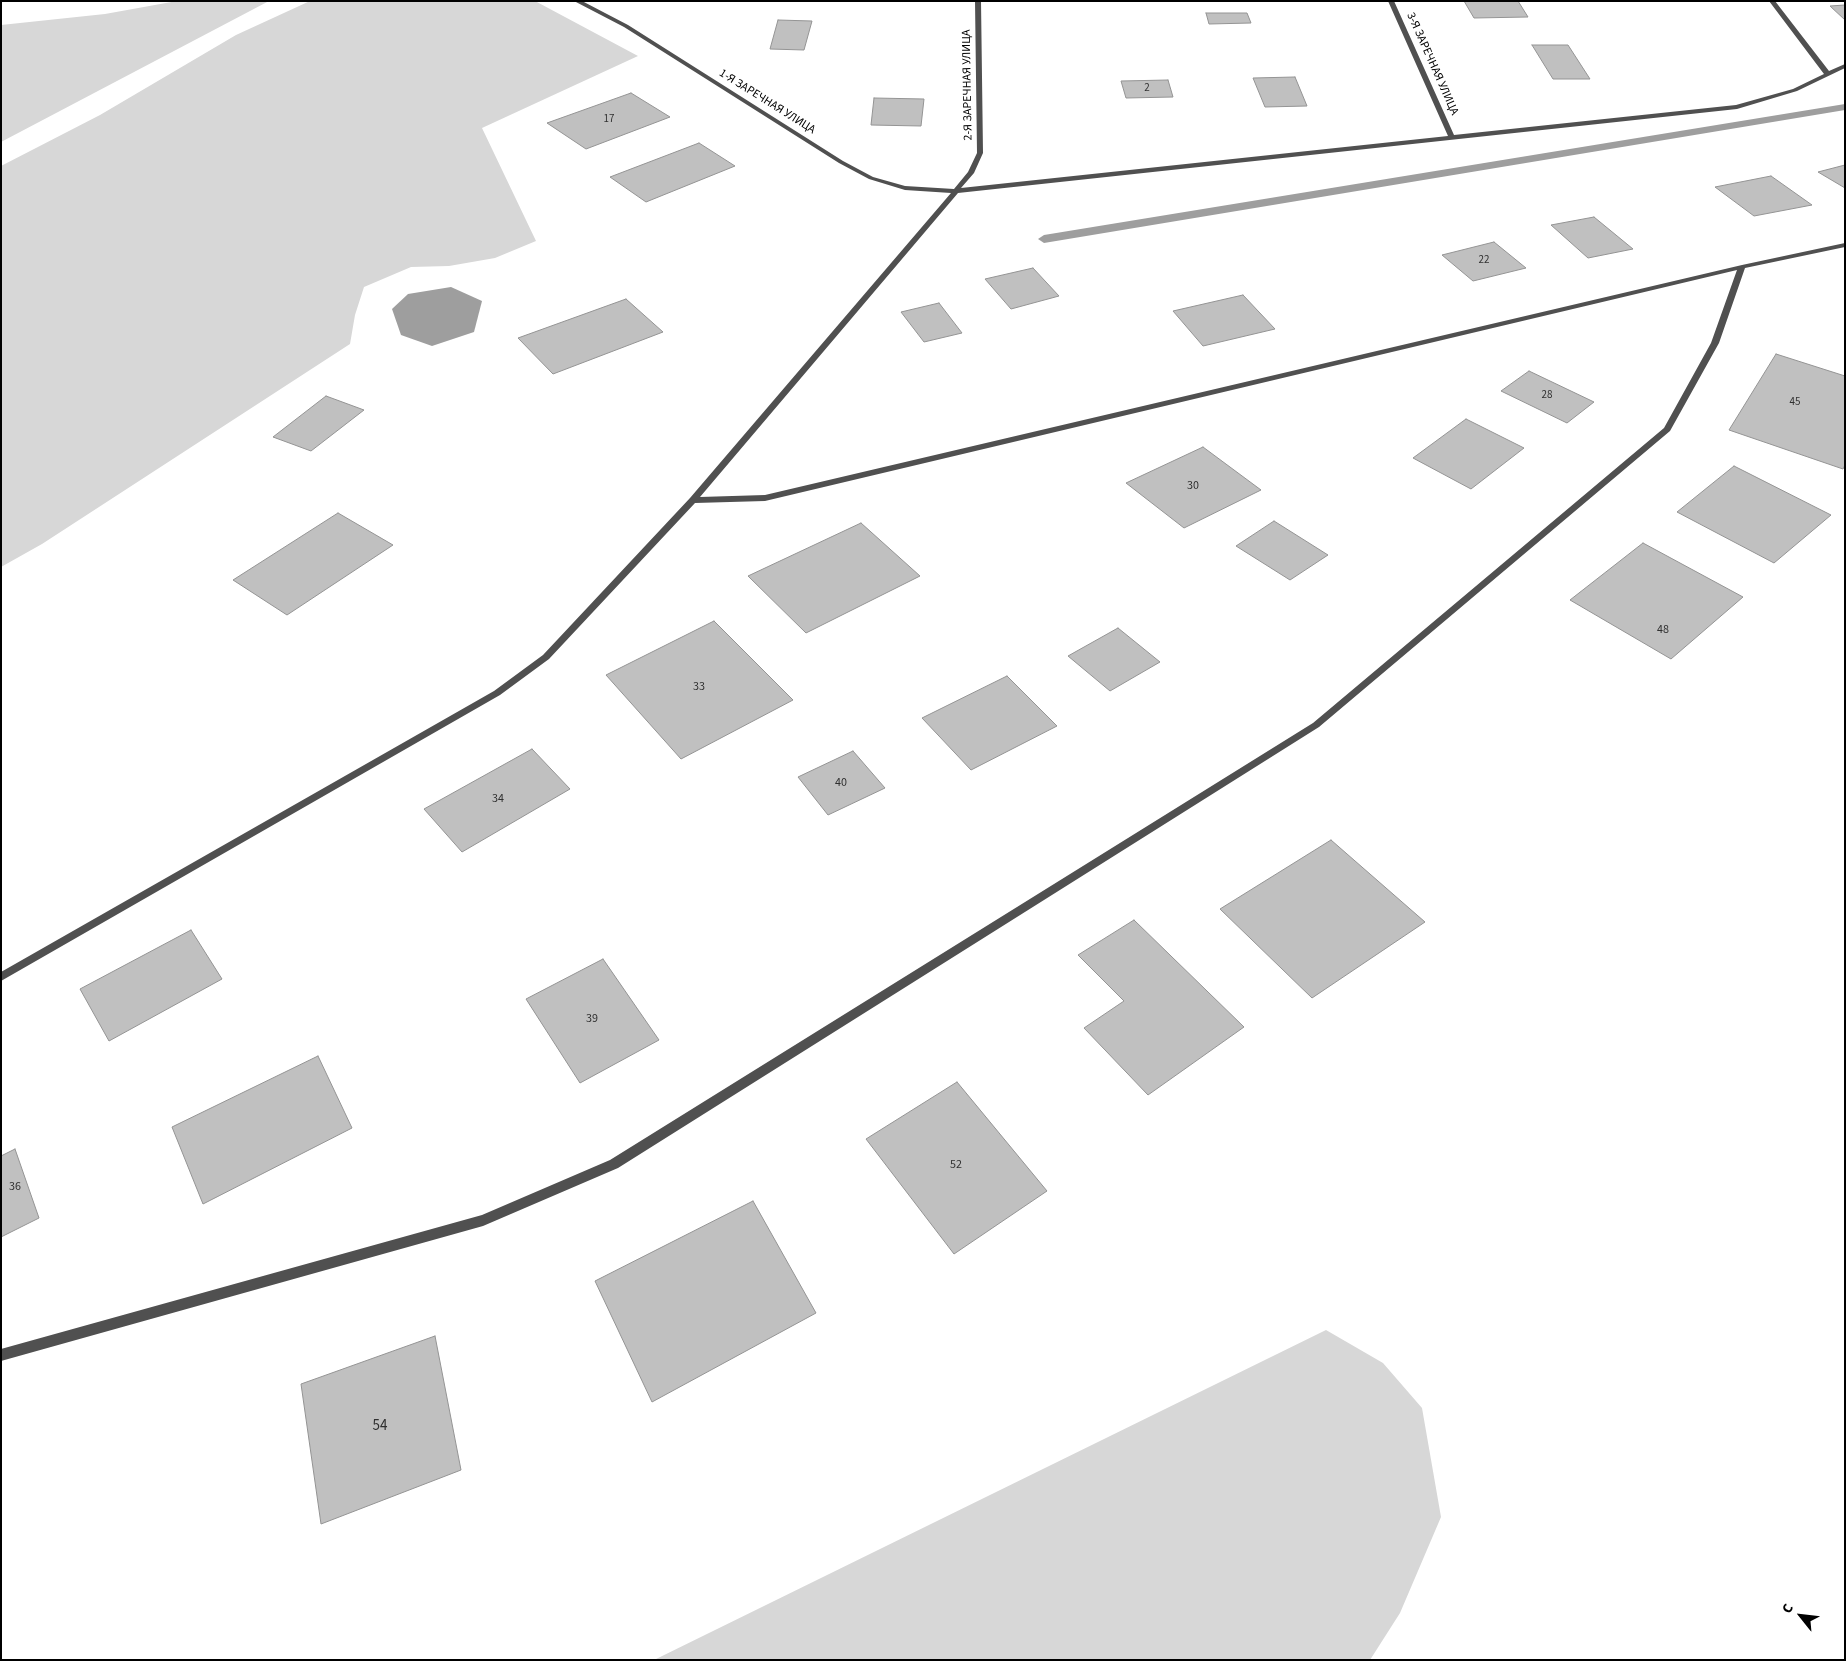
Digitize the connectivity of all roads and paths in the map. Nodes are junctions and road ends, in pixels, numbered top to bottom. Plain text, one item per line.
1 (577, 1) edge
2 (978, 1) edge
3 (1391, 1) edge
4 (1772, 1) edge
5 (1845, 66) edge
6 (1827, 73) junction
7 (1452, 137) junction
8 (955, 191) junction
9 (1845, 245) edge
10 (1742, 267) junction
11 (693, 500) junction
12 (1, 976) edge
13 (1, 1354) edge

1 - 8 street, 1-Я ЗАРЕЧНАЯ УЛИЦА
2 - 8 street, 2-Я ЗАРЕЧНАЯ УЛИЦА
3 - 7 street, 3-Я ЗАРЕЧНАЯ УЛИЦА
4 - 6 street
5 - 6 street, 1-Я ЗАРЕЧНАЯ УЛИЦА
6 - 7 street, 1-Я ЗАРЕЧНАЯ УЛИЦА
7 - 8 street, 1-Я ЗАРЕЧНАЯ УЛИЦА
8 - 11 street, 2-Я ЗАРЕЧНАЯ УЛИЦА
9 - 10 street
10 - 11 street
10 - 13 street
11 - 12 street, 2-Я ЗАРЕЧНАЯ УЛИЦА

